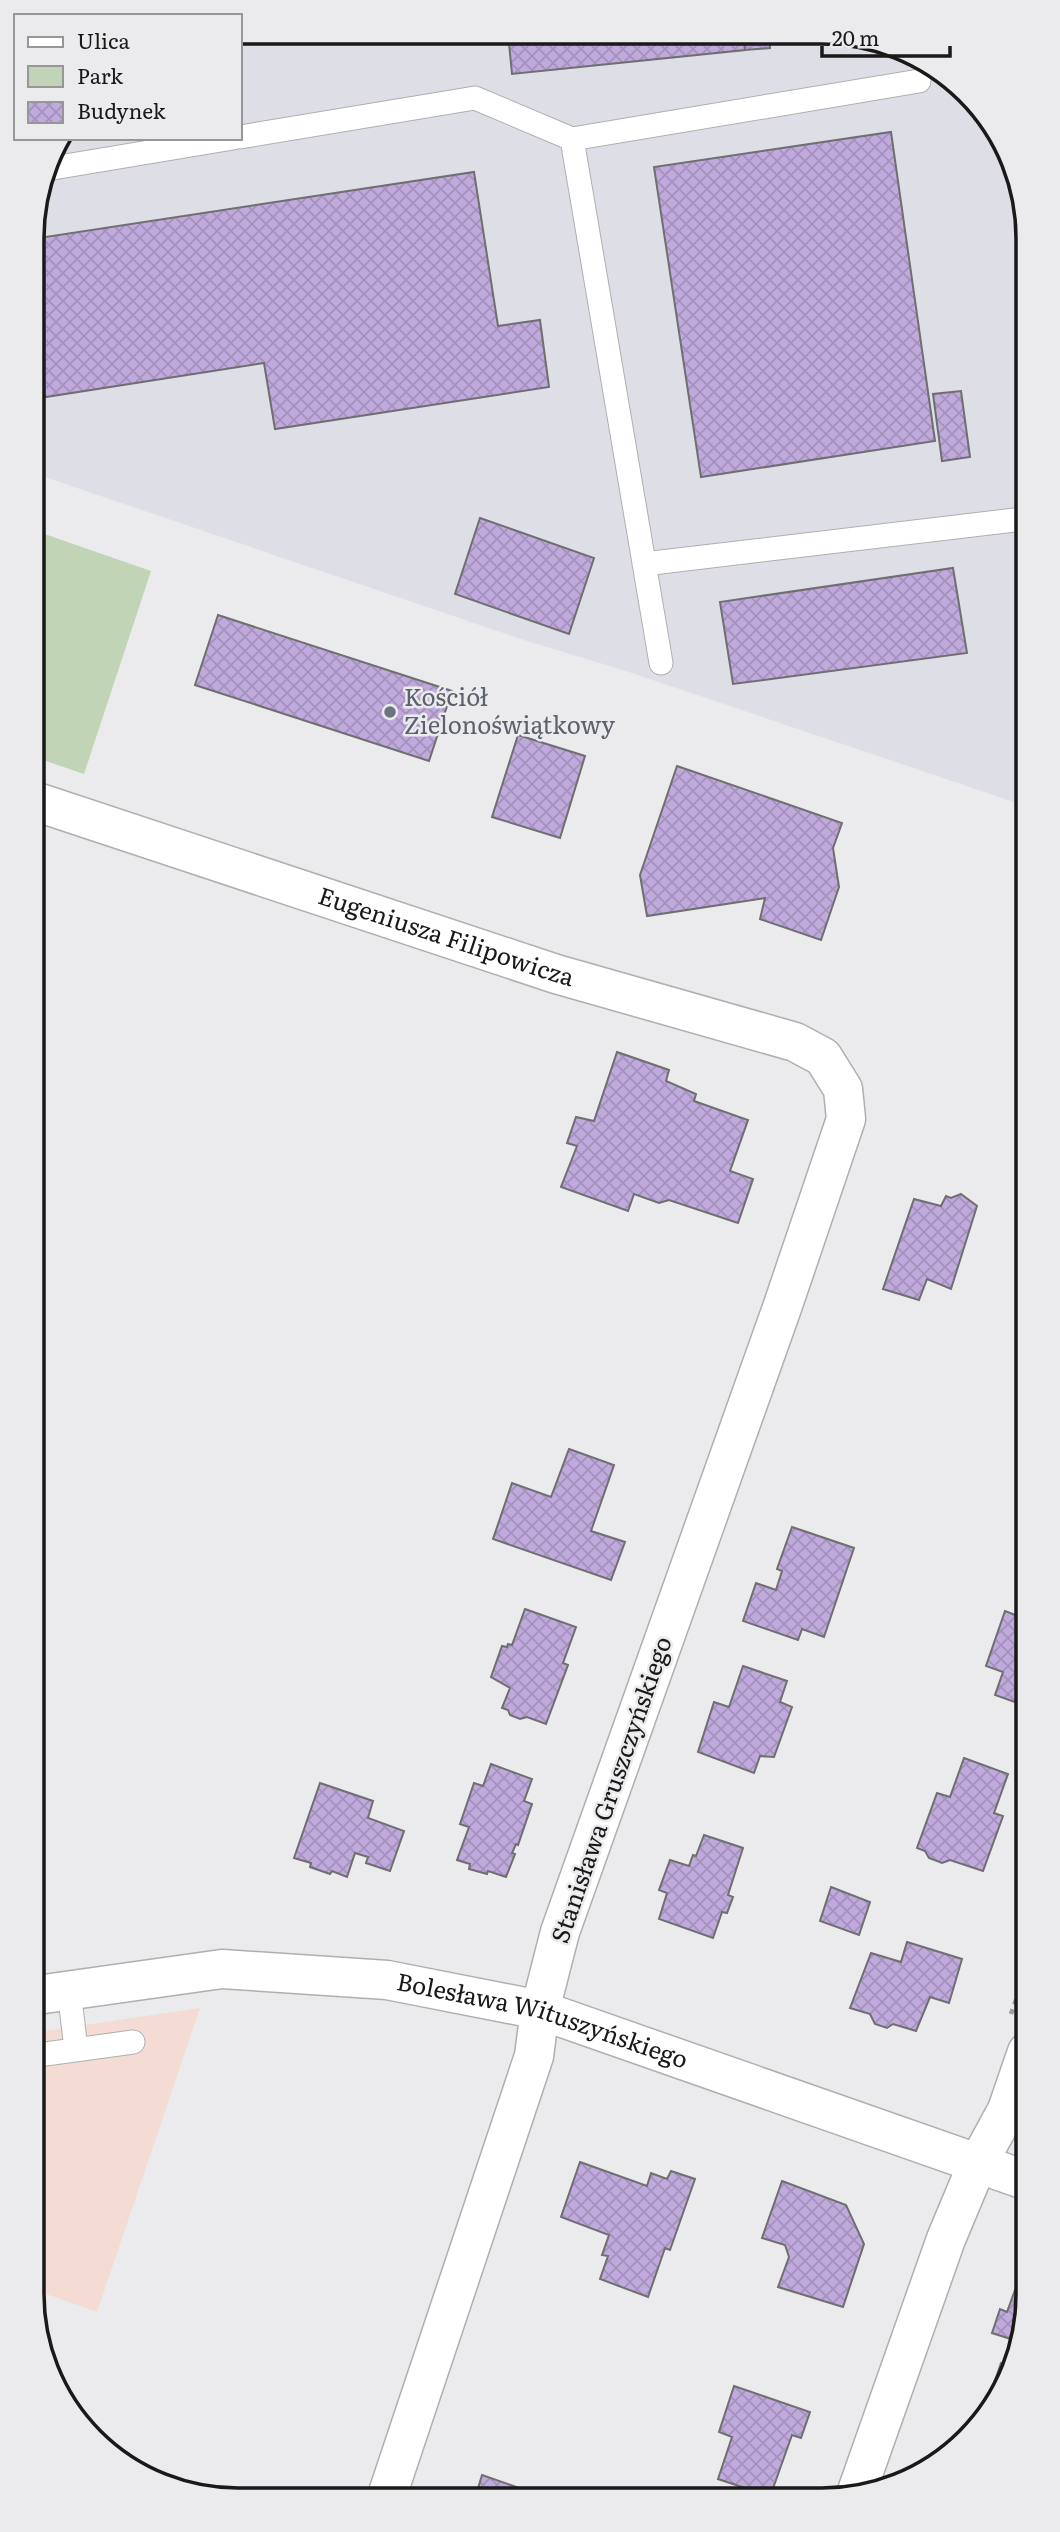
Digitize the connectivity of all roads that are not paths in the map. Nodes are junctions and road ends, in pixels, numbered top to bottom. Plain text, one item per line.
1 (919, 81) dead end
2 (242, 137) edge
3 (572, 139) junction
4 (221, 140) edge
5 (58, 167) edge
6 (1016, 520) edge
7 (644, 564) junction
8 (661, 663) dead end
9 (44, 804) edge
10 (843, 1089) joint
11 (53, 1992) edge
12 (540, 2010) junction
13 (133, 2042) dead end
14 (76, 2049) junction
15 (44, 2054) edge
16 (1016, 2084) edge
17 (977, 2165) junction
18 (1016, 2177) edge
19 (859, 2485) edge
20 (390, 2488) edge

1 - 3 lane
2 - 3 lane
3 - 7 lane
4 - 5 lane
6 - 7 lane
7 - 8 lane
9 - 10 street, Eugeniusza Filipowicza
10 - 12 street, Stanisława Gruszczyńskiego
11 - 12 street, Bolesława Wituszyńskiego
11 - 14 lane
12 - 17 street, Bolesława Wituszyńskiego
12 - 20 street, Stanisława Gruszczyńskiego
13 - 14 lane
14 - 15 lane
16 - 17 street
17 - 18 street, Bolesława Wituszyńskiego
17 - 19 street

